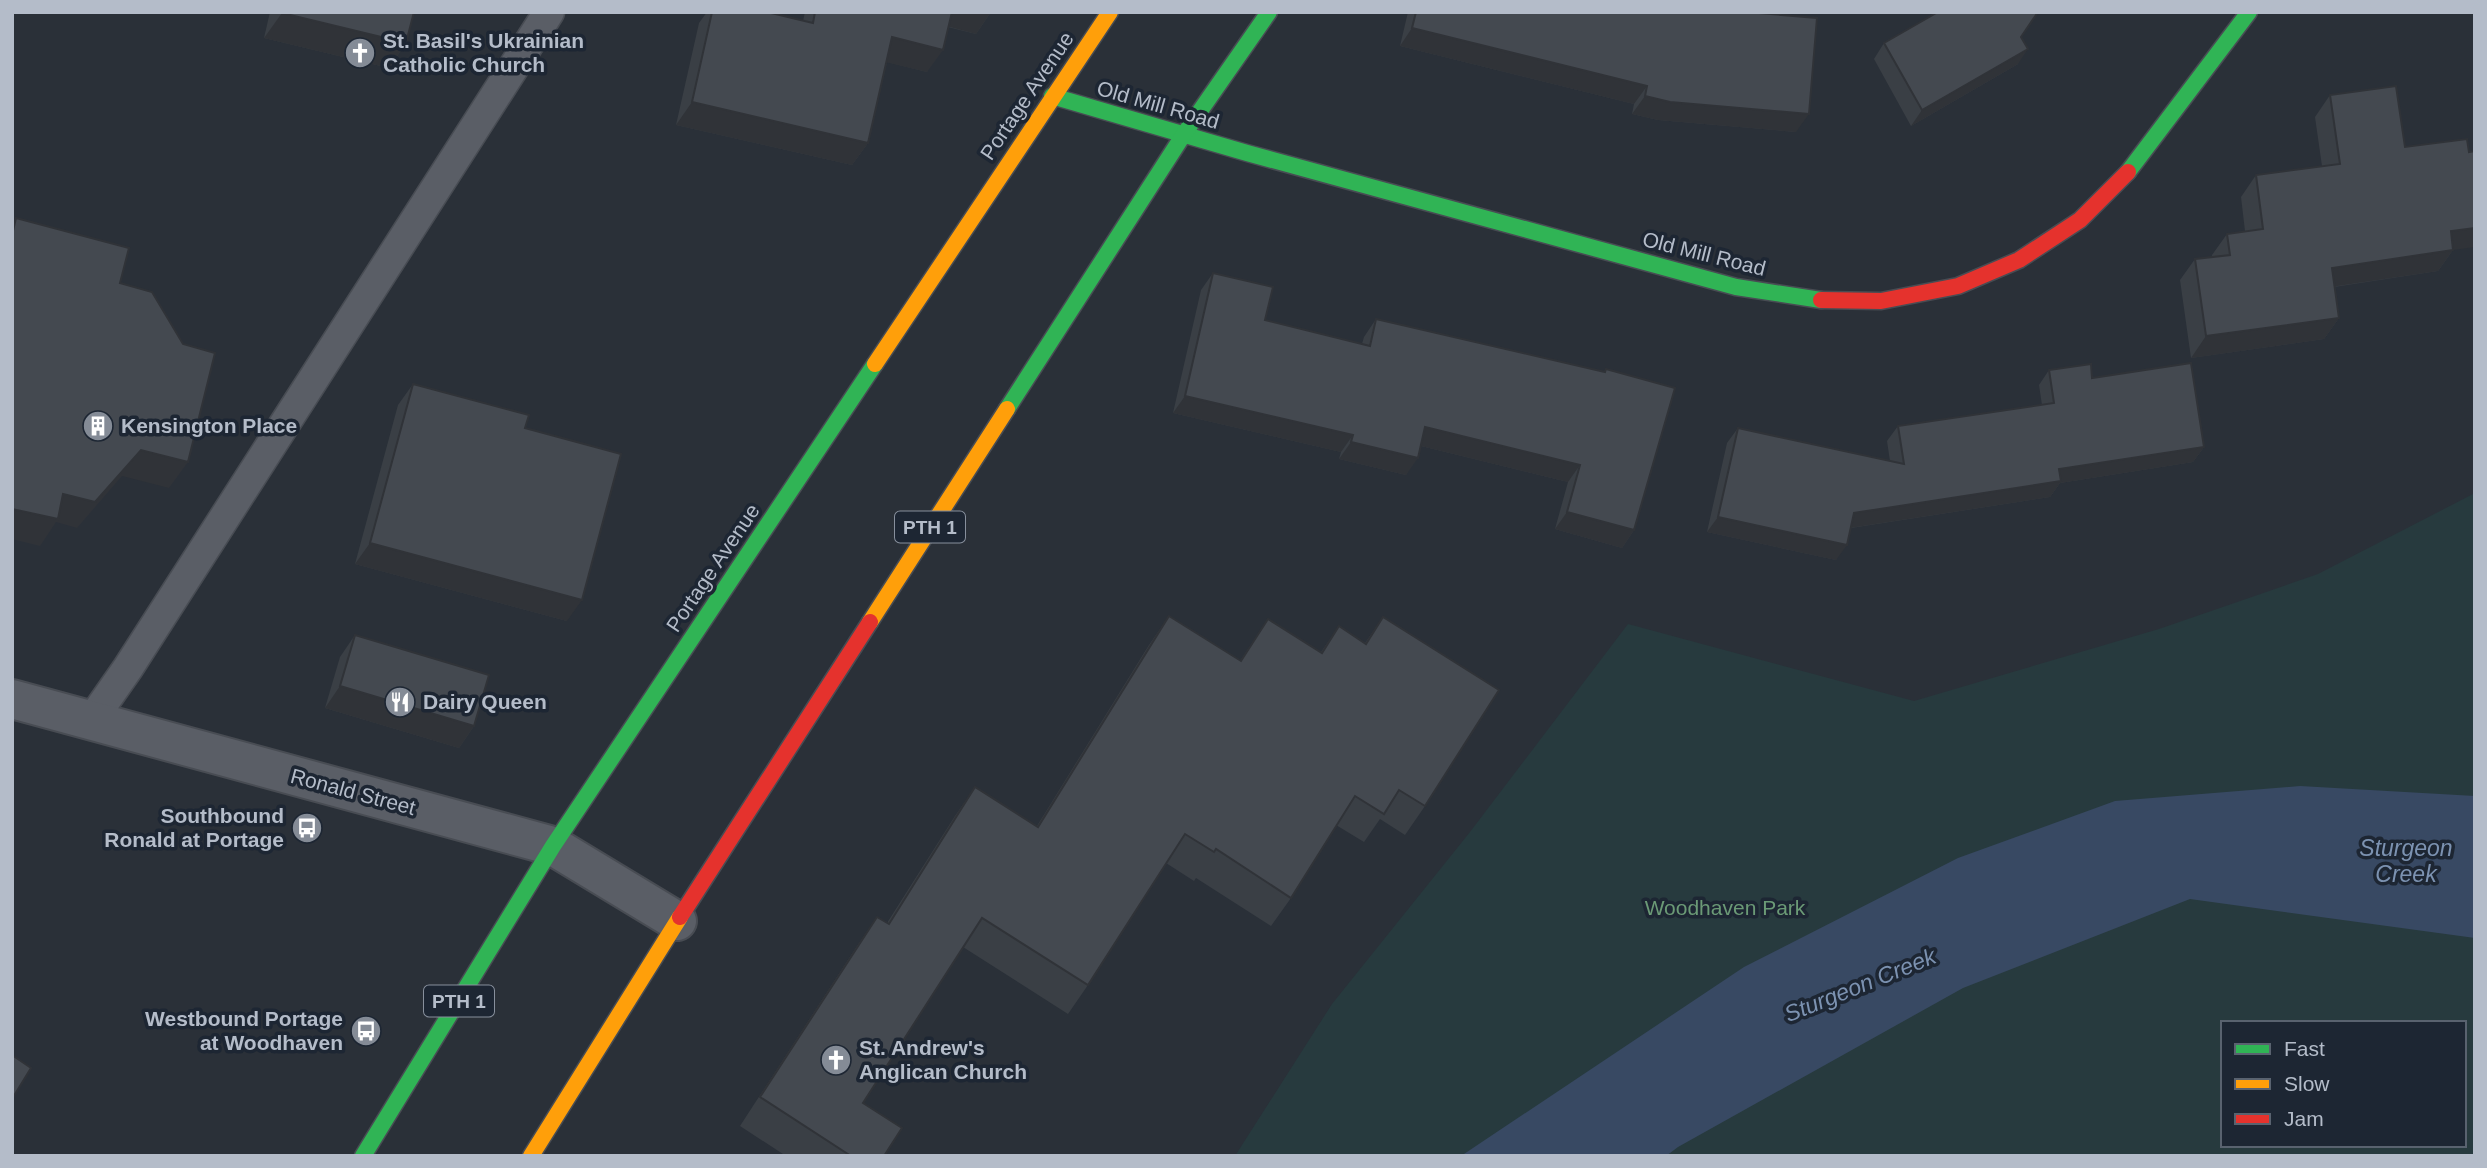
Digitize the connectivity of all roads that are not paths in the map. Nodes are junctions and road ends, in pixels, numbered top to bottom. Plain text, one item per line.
1 (549, 12) edge
2 (1110, 12) edge
3 (1269, 12) edge
4 (2249, 12) edge
5 (1052, 96) junction
6 (1184, 134) junction
7 (12, 699) edge
8 (91, 721) junction
9 (554, 846) junction
10 (677, 921) junction
11 (363, 1156) edge
12 (531, 1156) edge

1 - 8 lane
2 - 5 main road, Portage Avenue / PTH 1
3 - 6 main road, PTH 1
4 - 6 main road, Old Mill Road
5 - 6 main road, Old Mill Road
5 - 9 main road, Portage Avenue / PTH 1
6 - 10 main road, PTH 1
7 - 8 street, Ronald Street
8 - 9 street, Ronald Street
9 - 10 street, Ronald Street
9 - 11 main road, Portage Avenue / PTH 1
10 - 12 main road, PTH 1

